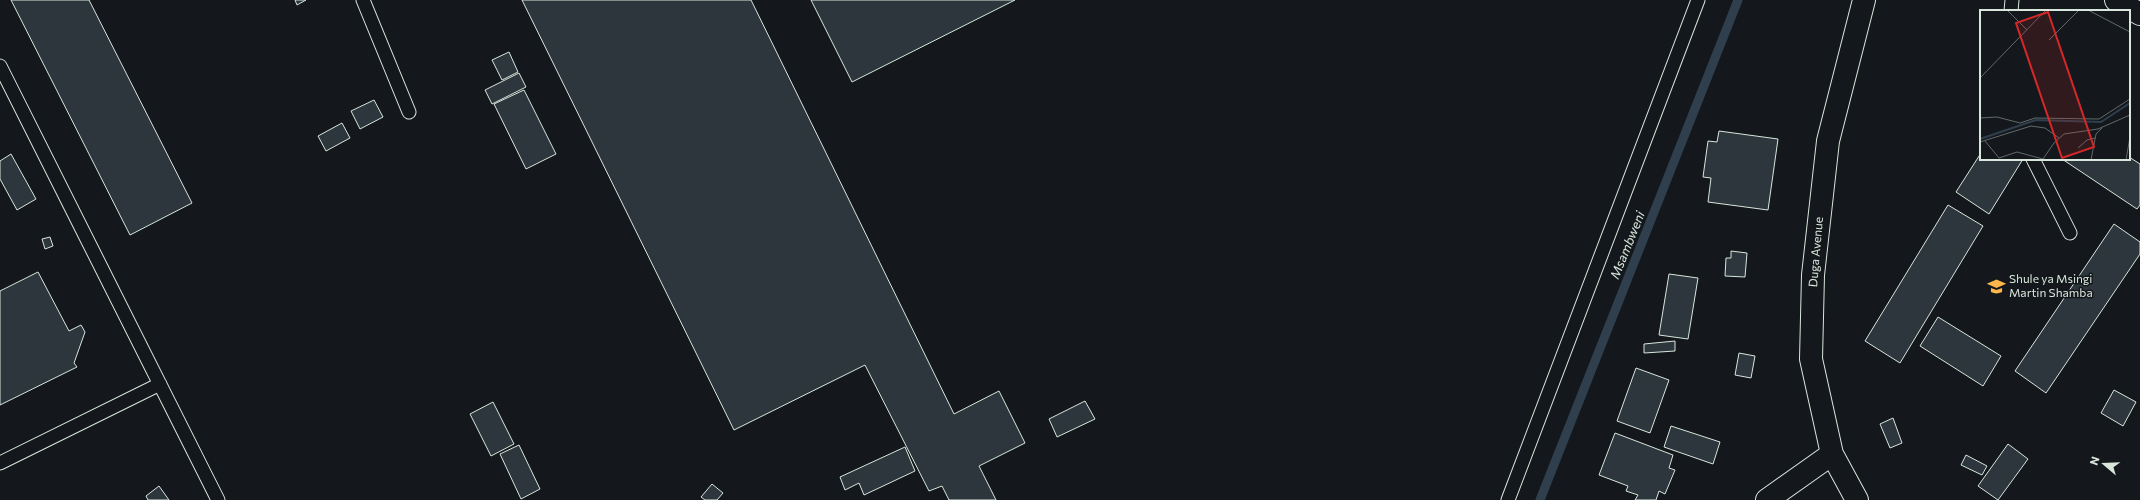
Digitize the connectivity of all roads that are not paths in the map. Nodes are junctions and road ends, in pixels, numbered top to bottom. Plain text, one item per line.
1 (363, 0) edge
2 (1698, 0) edge
3 (1864, 0) edge
4 (2012, 0) edge
5 (2116, 0) edge
6 (2011, 10) edge
7 (2140, 14) edge
8 (0, 66) edge
9 (409, 112) dead end
10 (2034, 160) edge
11 (2070, 233) dead end
12 (160, 384) junction
13 (1832, 454) junction
14 (0, 464) edge
15 (218, 500) edge
16 (1508, 500) edge
17 (1767, 500) edge
18 (1856, 500) edge

1 - 9 lane
2 - 16 lane
3 - 13 street, Duga Avenue
4 - 6 lane
5 - 7 street
8 - 12 lane
10 - 11 lane
12 - 14 lane
12 - 15 lane
13 - 17 street
13 - 18 street, Duga Avenue

